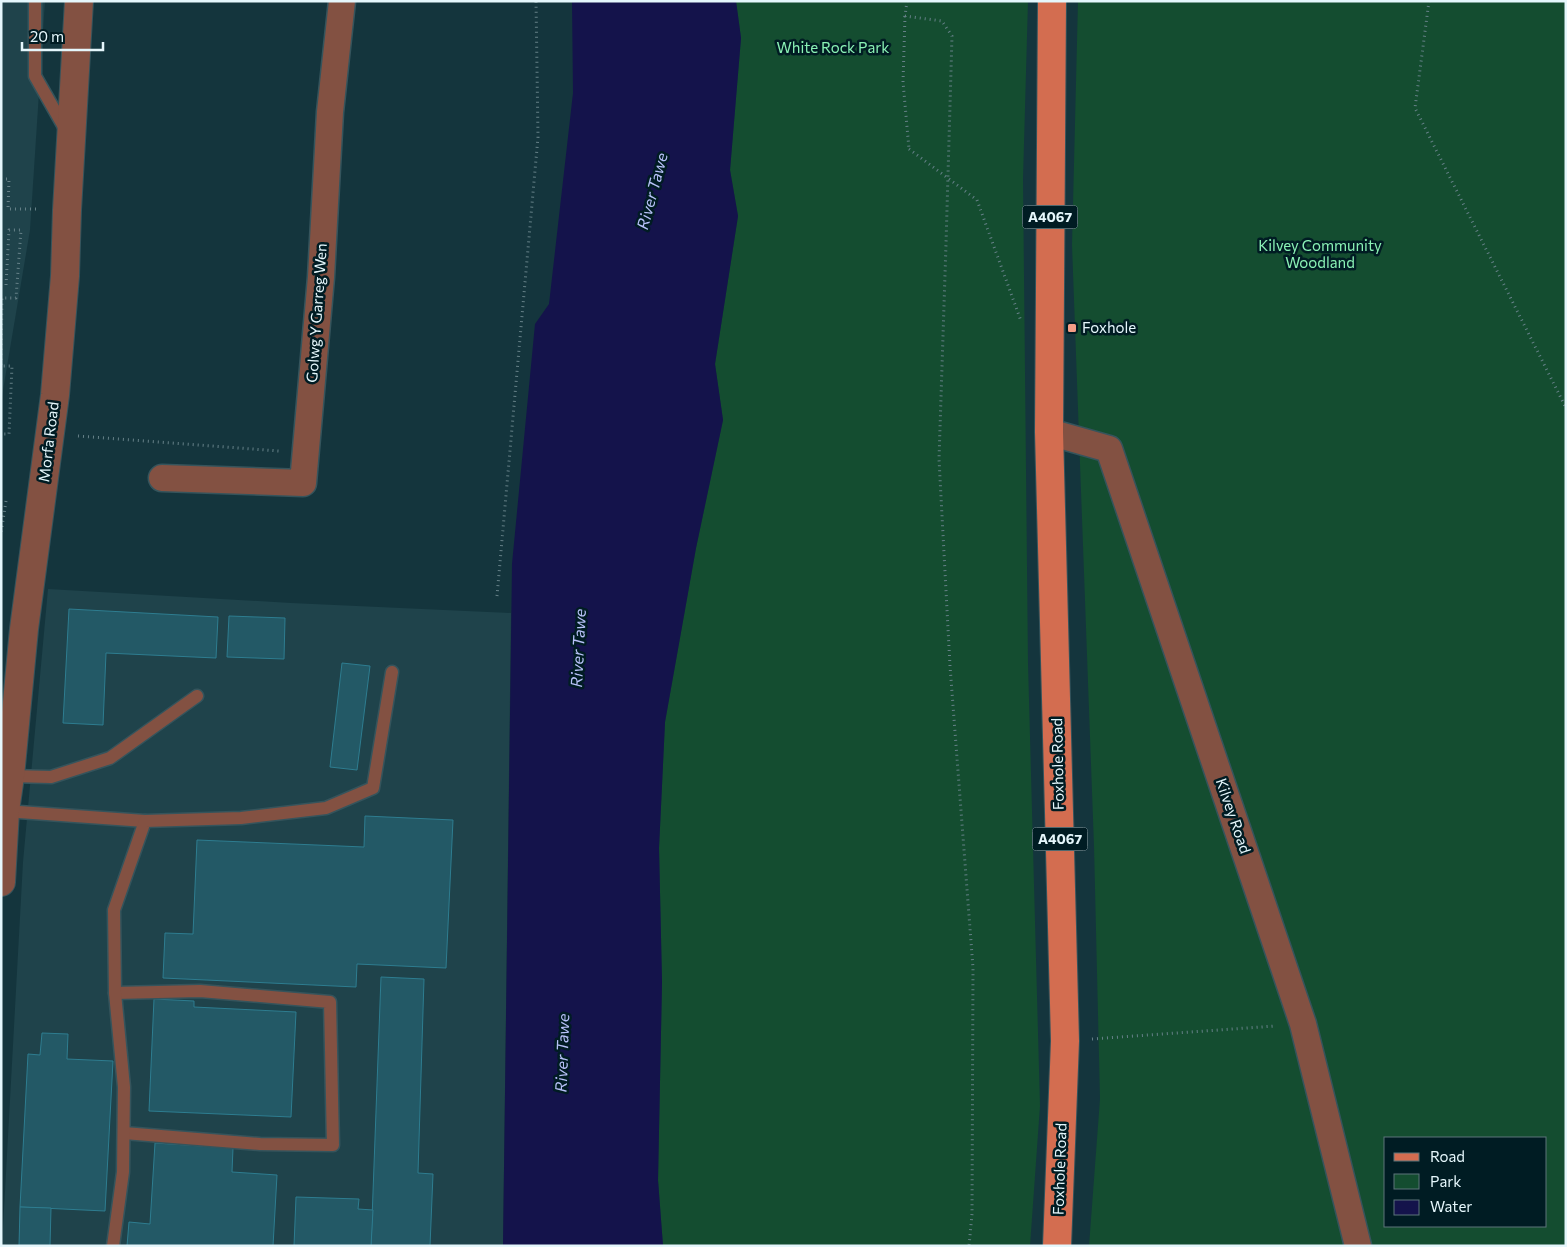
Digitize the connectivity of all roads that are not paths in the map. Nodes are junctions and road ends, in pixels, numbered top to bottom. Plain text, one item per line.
1 (34, 1) edge
2 (79, 1) edge
3 (342, 1) edge
4 (1052, 1) edge
5 (72, 141) junction
6 (1050, 432) junction
7 (162, 478) dead end
8 (392, 672) dead end
9 (197, 696) dead end
10 (10, 776) junction
11 (5, 811) junction
12 (144, 821) junction
13 (1, 882) edge
14 (115, 993) junction
15 (124, 1133) junction
16 (112, 1246) edge
17 (1058, 1246) edge
18 (1358, 1246) edge

1 - 5 lane
2 - 5 street, Morfa Road
3 - 7 street, Golwg Y Garreg Wen
4 - 6 main road, A4067
5 - 10 street, Morfa Road
6 - 17 main road, Foxhole Road / A4067
6 - 18 street, Kilvey Road
8 - 12 lane
9 - 10 lane
10 - 11 street, Morfa Road
11 - 12 lane
11 - 13 street, Morfa Road
12 - 14 lane
14 - 15 lane
14 - 15 lane
15 - 16 lane

